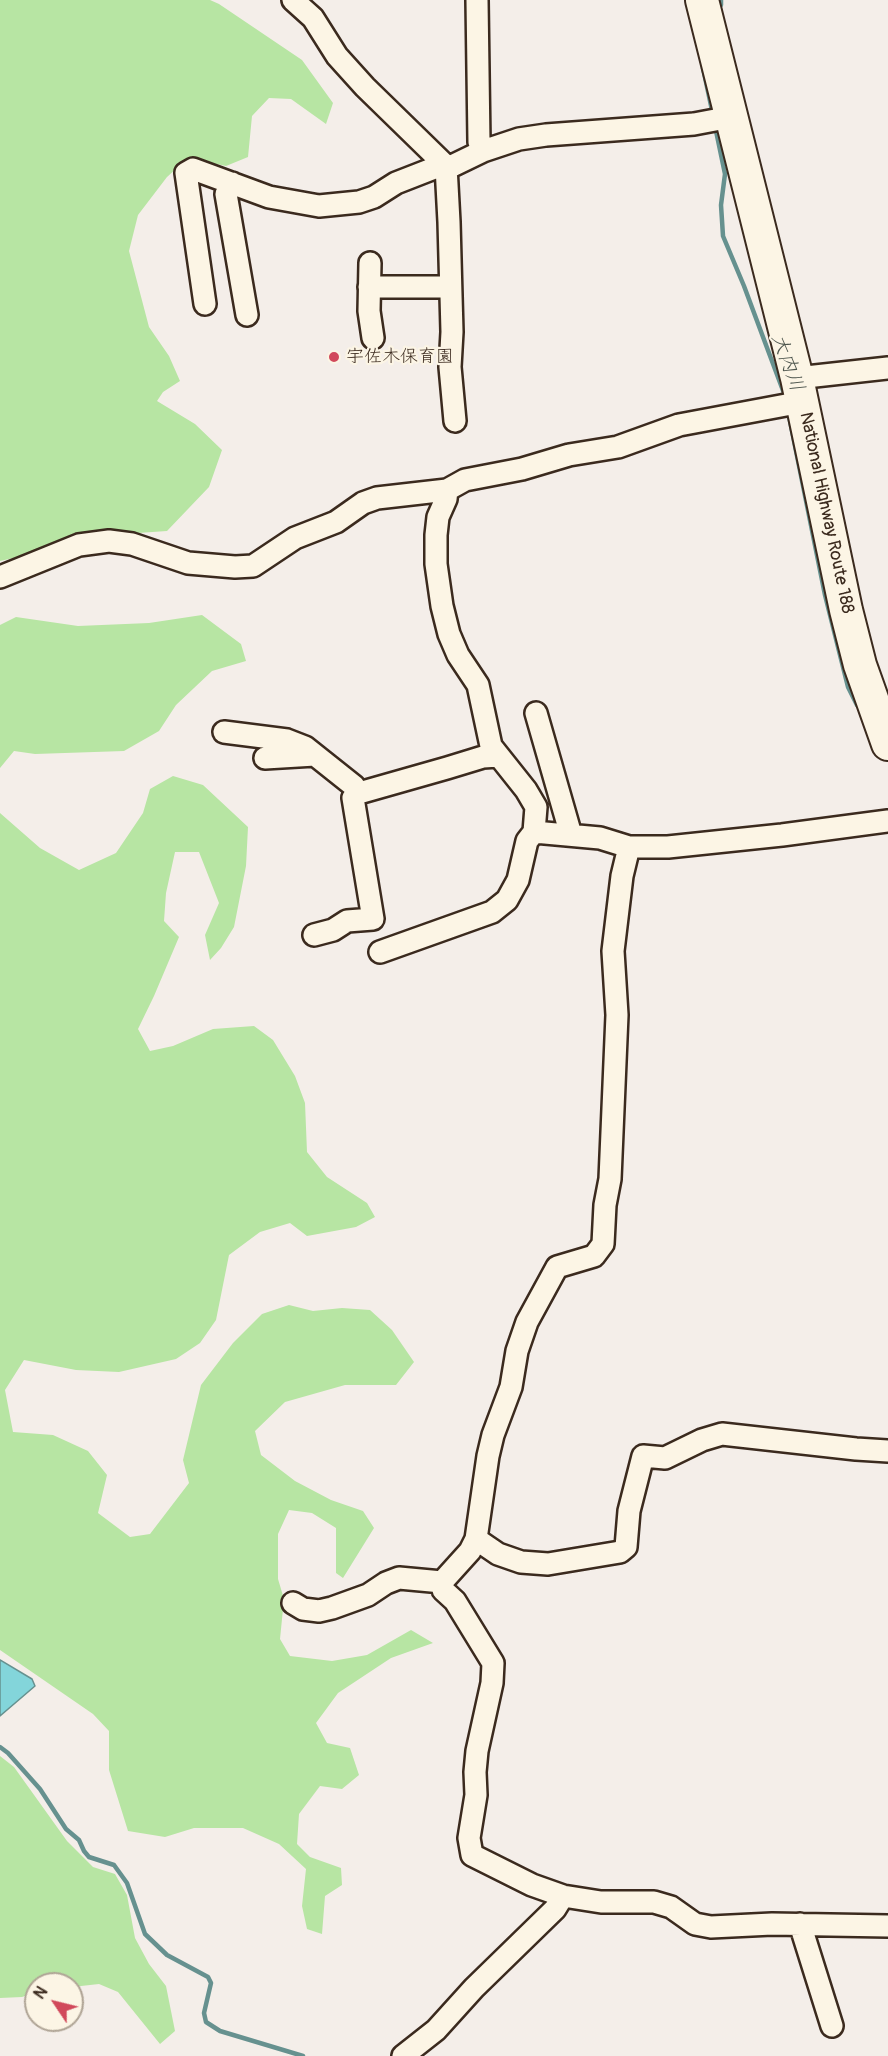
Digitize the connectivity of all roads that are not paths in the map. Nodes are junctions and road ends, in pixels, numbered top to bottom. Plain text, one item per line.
1 (292, 0) edge
2 (477, 0) edge
3 (702, 0) edge
4 (730, 117) junction
5 (483, 151) junction
6 (446, 166) junction
7 (232, 183) junction
8 (370, 263) dead end
9 (369, 287) junction
10 (450, 287) junction
11 (205, 304) dead end
12 (247, 315) dead end
13 (373, 338) dead end
14 (888, 368) edge
15 (799, 390) junction
16 (455, 421) dead end
17 (447, 490) junction
18 (0, 577) edge
19 (536, 713) dead end
20 (224, 732) dead end
21 (888, 744) edge
22 (315, 755) junction
23 (499, 756) junction
24 (265, 758) dead end
25 (359, 793) junction
26 (888, 820) edge
27 (534, 832) junction
28 (571, 835) junction
29 (629, 848) junction
30 (314, 934) dead end
31 (380, 952) dead end
32 (888, 1451) edge
33 (476, 1539) junction
34 (442, 1582) junction
35 (293, 1603) dead end
36 (563, 1896) junction
37 (800, 1924) junction
38 (888, 1926) edge
39 (831, 2026) dead end
40 (403, 2056) edge

1 - 6 street
2 - 5 street
3 - 4 highway, National Highway Route 188
4 - 5 street
4 - 15 highway, National Highway Route 188
5 - 6 street
6 - 7 street
6 - 10 street
7 - 11 street
7 - 12 street
8 - 9 street
9 - 10 street
9 - 13 street
10 - 16 street
14 - 15 street
15 - 17 street
15 - 21 highway, National Highway Route 188
17 - 18 street
17 - 23 street
19 - 28 street
20 - 22 street
22 - 24 street
22 - 25 street
23 - 25 street
23 - 27 street
25 - 30 street
26 - 29 street
27 - 28 street
27 - 31 street
28 - 29 street
29 - 33 street
32 - 33 street
33 - 34 street
34 - 35 street
34 - 36 street
36 - 37 street
36 - 40 street
37 - 38 street
37 - 39 street

